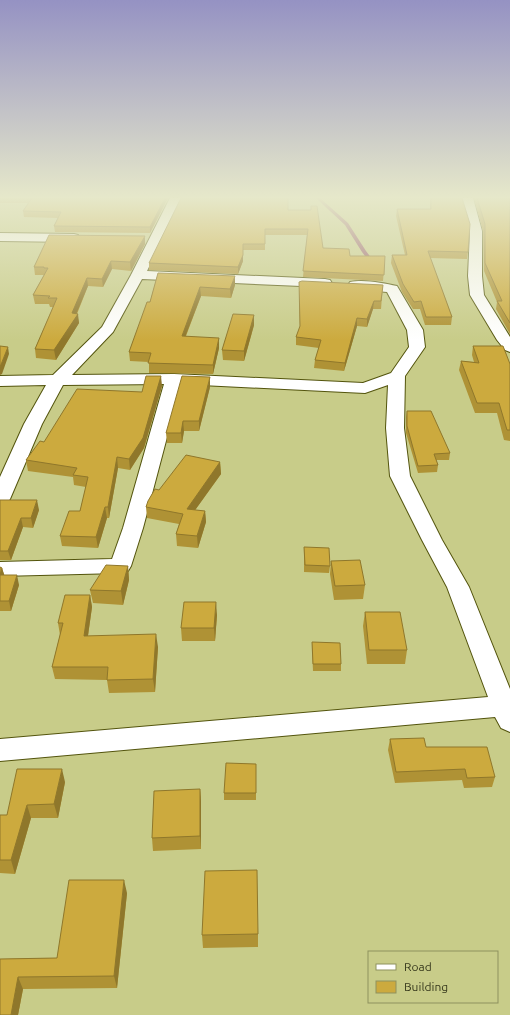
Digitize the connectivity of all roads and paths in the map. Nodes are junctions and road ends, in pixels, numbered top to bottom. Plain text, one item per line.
1 (146, 245) edge
2 (476, 245) edge
3 (138, 275) junction
4 (510, 347) edge
5 (397, 376) junction
6 (174, 379) junction
7 (0, 381) edge
8 (57, 381) junction
9 (0, 499) edge
10 (0, 569) edge
11 (508, 710) edge
12 (0, 750) edge

1 - 3 street
2 - 4 street
3 - 5 street
3 - 8 street
5 - 6 street
5 - 11 street
6 - 8 street
6 - 10 street
7 - 8 street
8 - 9 street
11 - 12 street

